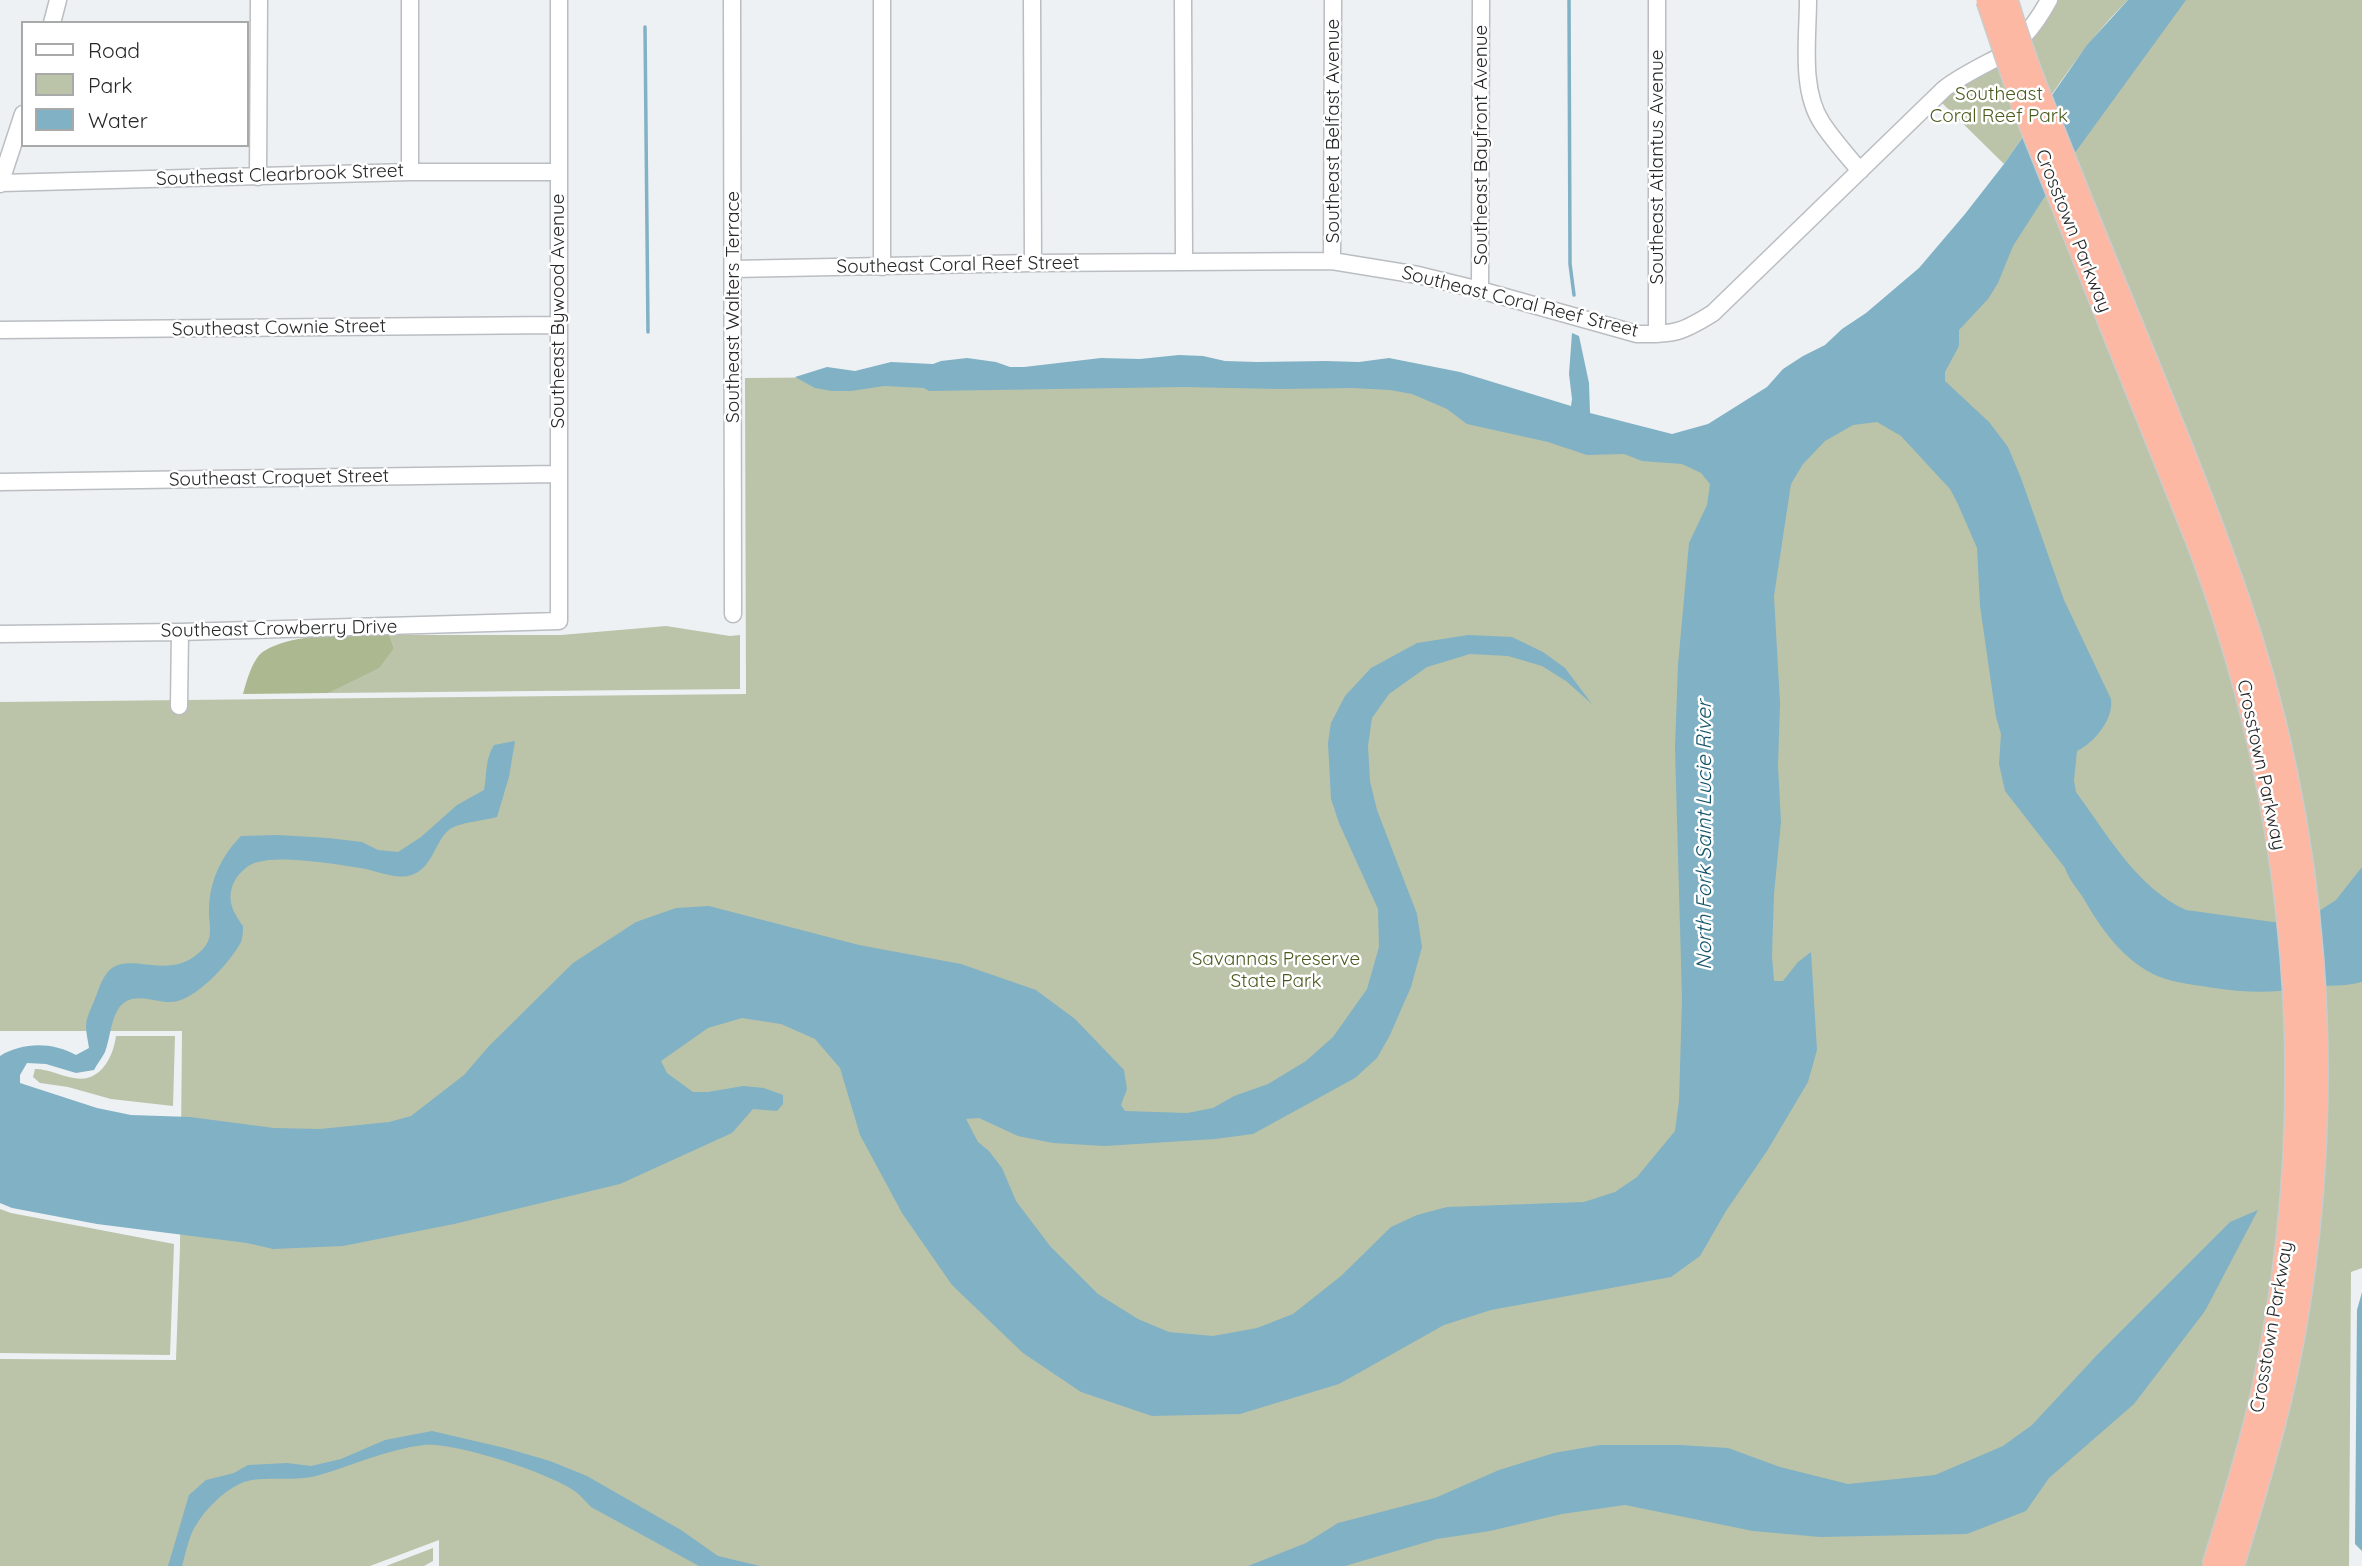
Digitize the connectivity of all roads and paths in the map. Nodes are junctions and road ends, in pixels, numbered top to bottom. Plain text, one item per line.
1 (58, 0) edge
2 (259, 0) edge
3 (410, 0) edge
4 (559, 0) edge
5 (732, 0) edge
6 (882, 0) edge
7 (1032, 0) edge
8 (1183, 0) edge
9 (1333, 0) edge
10 (1481, 0) edge
11 (1657, 0) edge
12 (1808, 0) edge
13 (1987, 0) edge
14 (2007, 0) edge
15 (2049, 0) edge
16 (53, 21) edge
17 (253, 34) edge
18 (21, 120) edge
19 (1860, 171) junction
20 (410, 172) junction
21 (559, 172) junction
22 (258, 177) junction
23 (0, 183) edge
24 (1184, 261) junction
25 (1332, 261) junction
26 (1033, 263) junction
27 (882, 267) junction
28 (733, 269) junction
29 (1480, 290) junction
30 (558, 325) junction
31 (0, 331) edge
32 (1657, 334) junction
33 (558, 474) junction
34 (0, 482) edge
35 (733, 614) dead end
36 (559, 621) joint
37 (180, 632) junction
38 (0, 634) edge
39 (179, 706) dead end
40 (2213, 1566) edge
41 (2233, 1566) edge

1 - 16 street
2 - 17 street
3 - 20 street
4 - 21 street, Southeast Bywood Avenue
5 - 28 street, Southeast Walters Terrace
6 - 27 street
7 - 26 street
8 - 24 street
9 - 25 street, Southeast Belfast Avenue
10 - 29 street, Southeast Bayfront Avenue
11 - 32 street, Southeast Atlantus Avenue
12 - 19 street
13 - 40 main road, Crosstown Parkway, bridge
14 - 41 main road, Crosstown Parkway, bridge
15 - 19 street, Southeast Coral Reef Street
17 - 22 street
18 - 23 street
19 - 32 street, Southeast Coral Reef Street
20 - 21 street, Southeast Clearbrook Street
20 - 22 street, Southeast Clearbrook Street
21 - 30 street, Southeast Bywood Avenue
22 - 23 street, Southeast Clearbrook Street
24 - 25 street, Southeast Coral Reef Street
24 - 26 street, Southeast Coral Reef Street
25 - 29 street, Southeast Coral Reef Street
26 - 27 street, Southeast Coral Reef Street
27 - 28 street, Southeast Coral Reef Street
28 - 35 street, Southeast Walters Terrace
29 - 32 street, Southeast Coral Reef Street
30 - 31 street, Southeast Cownie Street
30 - 33 street, Southeast Bywood Avenue
33 - 34 street, Southeast Croquet Street
33 - 36 street, Southeast Bywood Avenue
36 - 37 street, Southeast Crowberry Drive
37 - 38 street, Southeast Crowberry Drive
37 - 39 street

